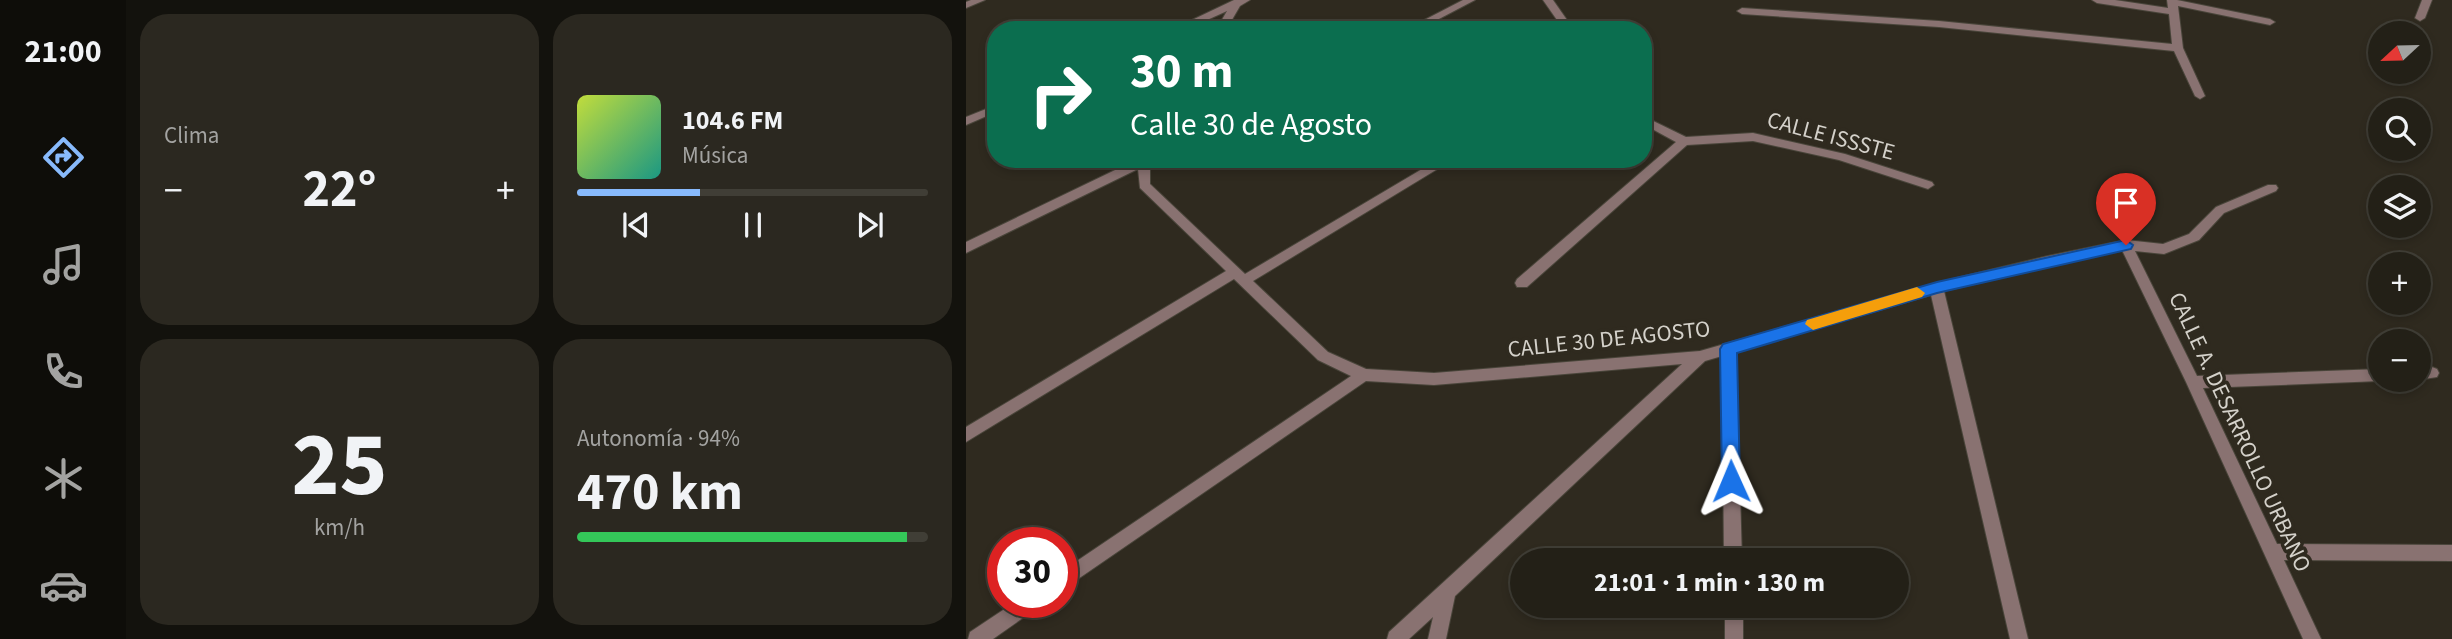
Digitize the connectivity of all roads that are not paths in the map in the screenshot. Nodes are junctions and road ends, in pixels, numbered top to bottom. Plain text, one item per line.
1 (980, 0) edge
2 (1470, 0) edge
3 (1548, 0) edge
4 (2097, 0) edge
5 (2427, 0) edge
6 (1240, 1) edge
7 (966, 5) edge
8 (2172, 5) edge
9 (1742, 11) dead end
10 (2420, 18) dead end
11 (1196, 21) edge
12 (1227, 21) edge
13 (1428, 21) edge
14 (1563, 21) edge
15 (2270, 22) dead end
16 (2178, 48) junction
17 (2200, 96) dead end
18 (987, 112) edge
19 (966, 121) edge
20 (1652, 124) edge
21 (1684, 141) junction
22 (1129, 168) edge
23 (1145, 168) edge
24 (1432, 168) edge
25 (1928, 186) dead end
26 (2272, 188) dead end
27 (2126, 245) junction
28 (966, 248) edge
29 (1240, 276) junction
30 (1522, 283) dead end
31 (1937, 288) junction
32 (1729, 349) junction
33 (1699, 357) junction
34 (1364, 375) junction
35 (2368, 375) edge
36 (2193, 382) junction
37 (966, 435) edge
38 (1733, 548) edge
39 (2273, 552) junction
40 (2452, 553) edge
41 (1078, 570) edge
42 (1447, 592) junction
43 (1008, 618) edge
44 (1734, 618) edge
45 (977, 639) edge
46 (1396, 639) edge
47 (1437, 639) edge
48 (1734, 639) edge
49 (2019, 639) edge
50 (2312, 639) edge

1 - 7 street
2 - 13 street
3 - 14 street
4 - 8 street
5 - 10 street
6 - 11 street
6 - 12 street
8 - 15 street
8 - 16 street
9 - 16 street
16 - 17 street
18 - 19 street
20 - 21 street
21 - 25 street, CALLE ISSSTE
21 - 30 street
22 - 28 street
23 - 29 street, CALLE 30 DE AGOSTO
24 - 29 street
26 - 27 street, CALLE 30 DE AGOSTO
27 - 31 street, CALLE 30 DE AGOSTO
27 - 36 street, CALLE A. DESARROLLO URBANO
29 - 34 street, CALLE 30 DE AGOSTO
29 - 37 street
31 - 32 street, CALLE 30 DE AGOSTO
31 - 49 street
32 - 33 street, CALLE 30 DE AGOSTO
32 - 38 street
33 - 34 street, CALLE 30 DE AGOSTO
33 - 42 street
34 - 41 street
35 - 36 street
36 - 39 street, CALLE A. DESARROLLO URBANO
39 - 40 street
39 - 50 street, CALLE A. DESARROLLO URBANO
42 - 46 street
42 - 47 street
43 - 45 street
44 - 48 street

